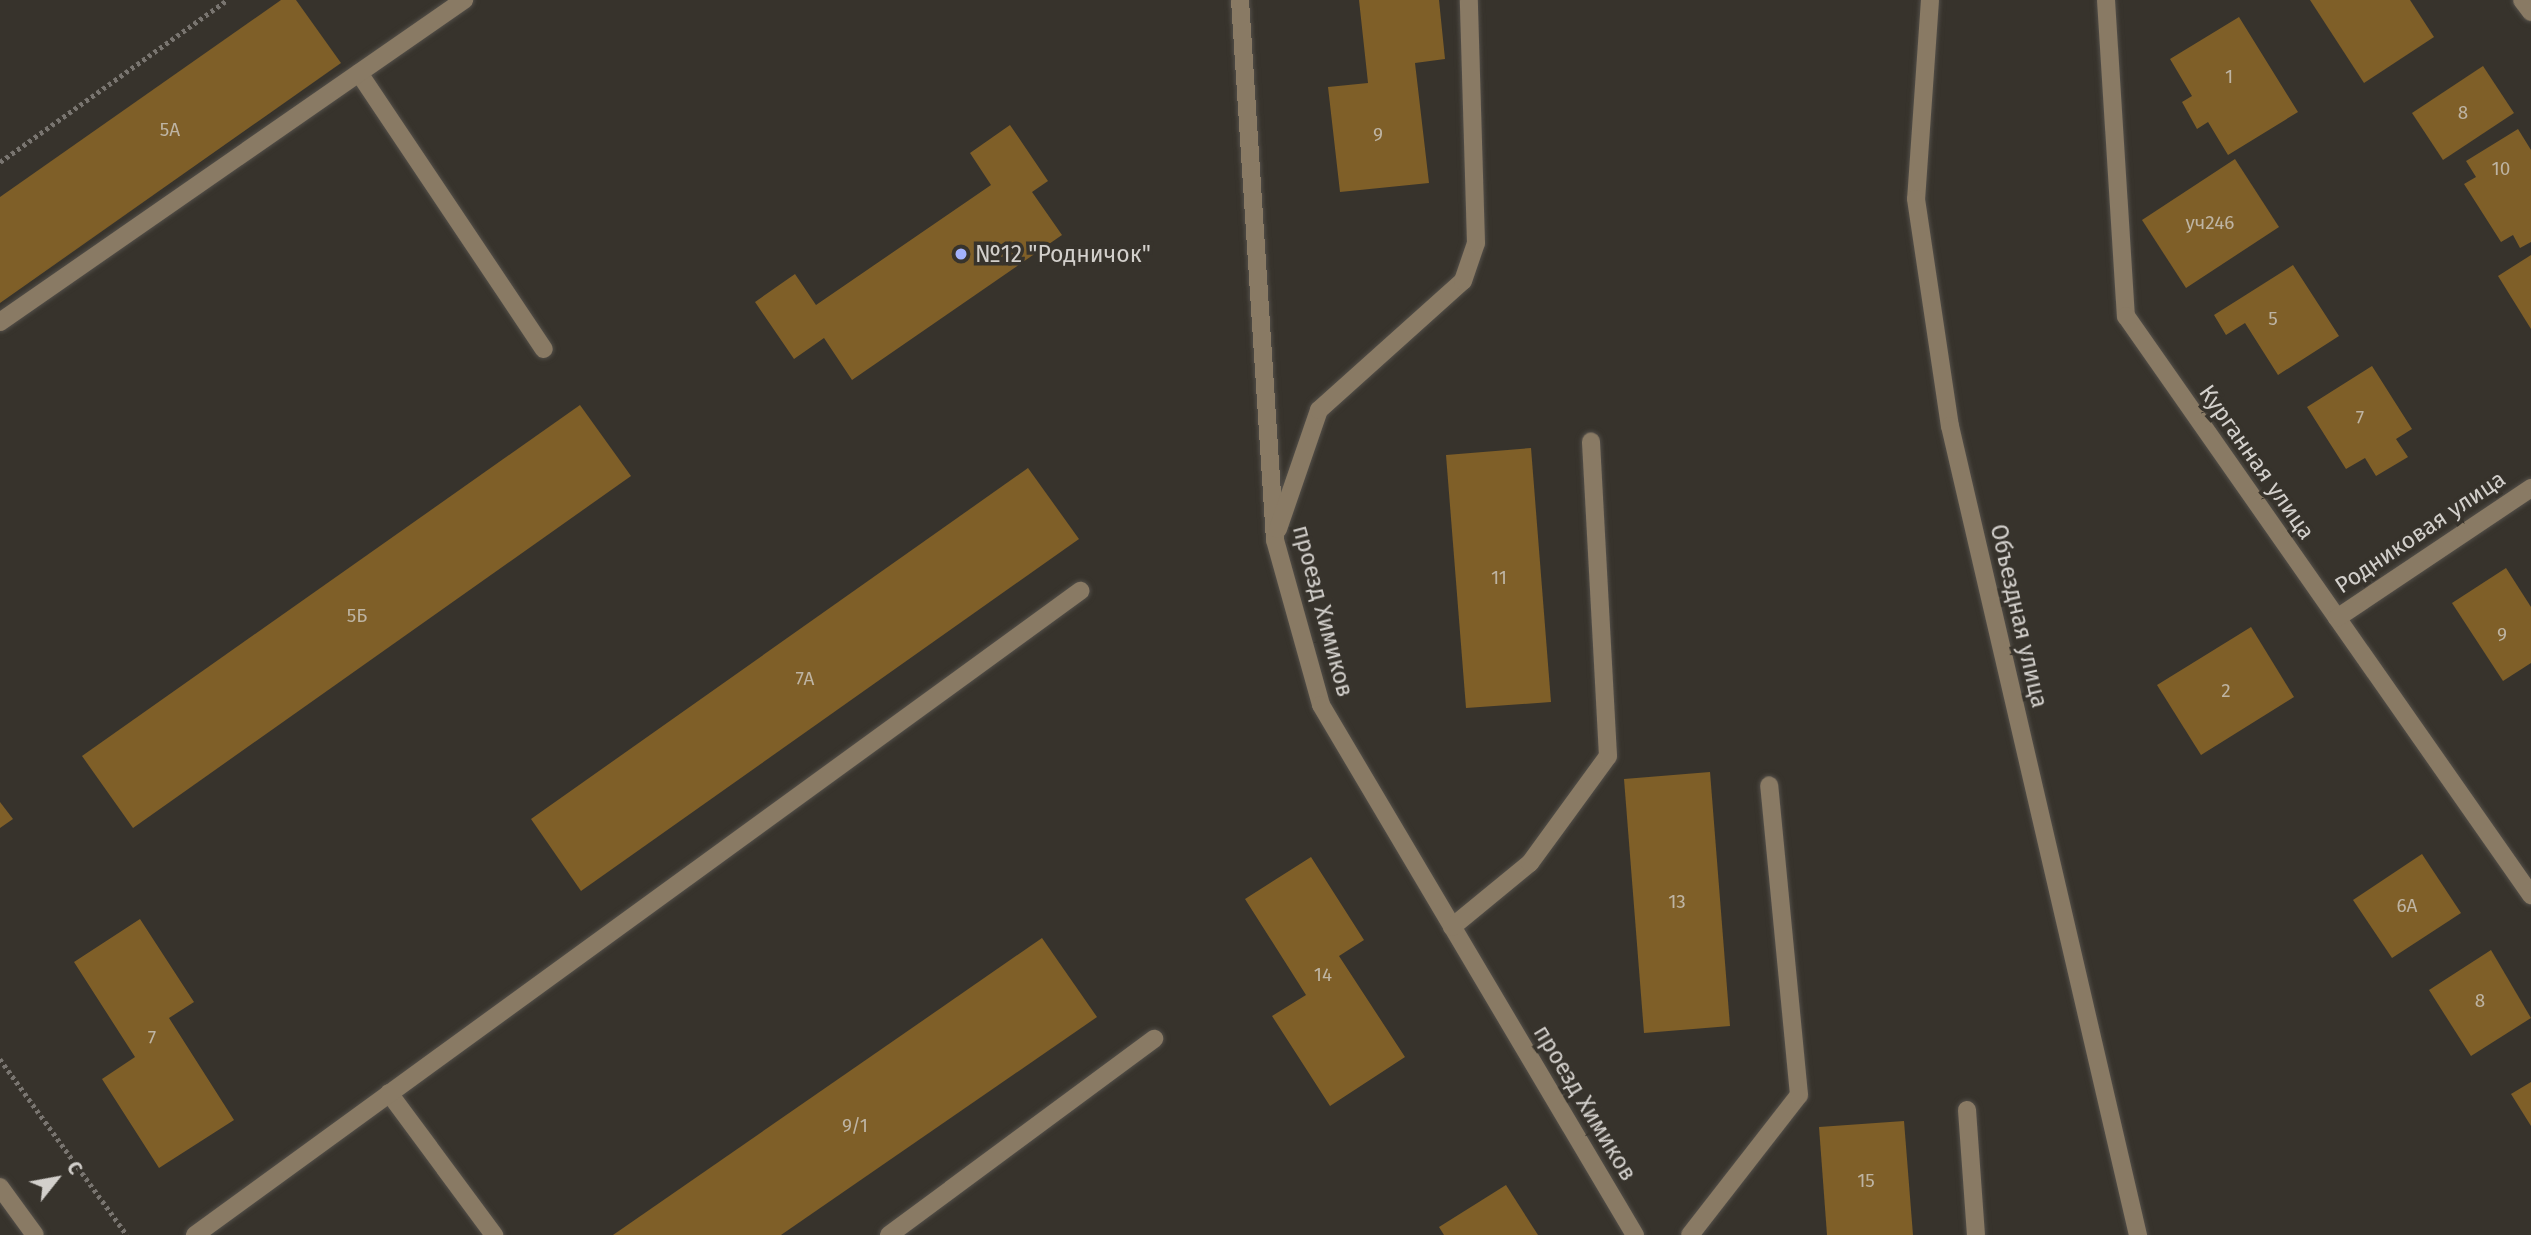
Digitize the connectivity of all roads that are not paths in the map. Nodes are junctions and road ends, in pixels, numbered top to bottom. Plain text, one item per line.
1 (1240, 0) edge
2 (1469, 0) edge
3 (1930, 0) edge
4 (2106, 0) edge
5 (2522, 0) edge
6 (460, 1) edge
7 (2531, 12) edge
8 (359, 73) junction
9 (0, 322) edge
10 (544, 349) dead end
11 (1591, 440) dead end
12 (2531, 488) edge
13 (1275, 540) junction
14 (1080, 591) dead end
15 (2337, 618) junction
16 (1769, 785) dead end
17 (2531, 895) edge
18 (1452, 927) junction
19 (1154, 1039) dead end
20 (389, 1093) junction
21 (1967, 1110) dead end
22 (0, 1187) edge
23 (35, 1235) edge
24 (195, 1235) edge
25 (494, 1235) edge
26 (889, 1235) edge
27 (1635, 1235) edge
28 (1690, 1235) edge
29 (1976, 1235) edge
30 (2138, 1235) edge

1 - 13 street, проезд Химиков
2 - 13 street
3 - 30 street, Объездная улица
4 - 15 street, Курганная улица
5 - 7 street
6 - 8 street
8 - 9 street
8 - 10 street
11 - 18 street
12 - 15 street, Родниковая улица
13 - 18 street, проезд Химиков
14 - 20 street
15 - 17 street, Курганная улица
16 - 28 street
18 - 27 street, проезд Химиков
19 - 26 street
20 - 24 street
20 - 25 street
21 - 29 street
22 - 23 street

